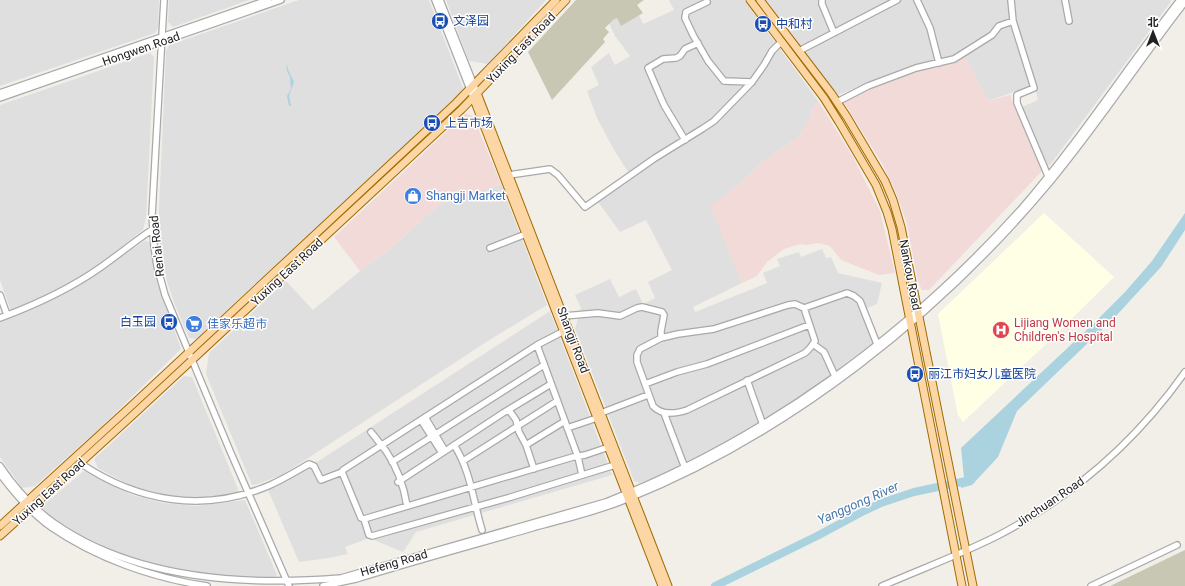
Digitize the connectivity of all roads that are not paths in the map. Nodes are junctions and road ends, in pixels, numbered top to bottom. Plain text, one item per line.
1 (164, 0) edge
2 (268, 0) edge
3 (282, 0) edge
4 (436, 0) edge
5 (440, 0) edge
6 (556, 0) edge
7 (566, 0) edge
8 (750, 0) edge
9 (760, 0) edge
10 (822, 0) edge
11 (897, 0) edge
12 (917, 0) edge
13 (1011, 0) edge
14 (1065, 0) edge
15 (1180, 0) edge
16 (707, 2) dead end
17 (1185, 2) edge
18 (1069, 21) dead end
19 (1013, 22) junction
20 (834, 33) junction
21 (162, 39) junction
22 (698, 42) junction
23 (781, 42) junction
24 (799, 51) junction
25 (939, 63) junction
26 (752, 82) junction
27 (472, 87) junction
28 (0, 93) edge
29 (475, 95) junction
30 (0, 98) edge
31 (837, 102) junction
32 (685, 140) junction
33 (509, 175) junction
34 (1048, 176) junction
35 (153, 228) junction
36 (526, 234) junction
37 (490, 248) dead end
38 (0, 295) edge
39 (804, 308) junction
40 (918, 313) junction
41 (7, 315) junction
42 (564, 316) junction
43 (0, 318) edge
44 (910, 320) junction
45 (809, 325) junction
46 (564, 331) junction
47 (661, 338) junction
48 (813, 344) junction
49 (878, 344) junction
50 (537, 345) junction
51 (189, 352) junction
52 (192, 360) junction
53 (544, 365) junction
54 (1185, 372) edge
55 (835, 376) junction
56 (747, 380) junction
57 (551, 384) junction
58 (645, 384) junction
59 (648, 395) junction
60 (558, 401) junction
61 (509, 410) junction
62 (664, 413) junction
63 (599, 415) junction
64 (423, 418) junction
65 (564, 421) junction
66 (763, 425) junction
67 (518, 426) junction
68 (567, 428) junction
69 (371, 432) dead end
70 (433, 435) junction
71 (381, 445) junction
72 (454, 445) junction
73 (526, 445) junction
74 (609, 447) junction
75 (444, 452) junction
76 (578, 456) junction
77 (463, 461) junction
78 (392, 462) junction
79 (80, 463) junction
80 (616, 465) junction
81 (0, 466) edge
82 (685, 468) junction
83 (534, 469) junction
84 (342, 472) junction
85 (0, 474) edge
86 (582, 475) junction
87 (399, 481) junction
88 (471, 487) junction
89 (248, 493) junction
90 (630, 495) junction
91 (29, 505) junction
92 (407, 506) junction
93 (476, 507) junction
94 (364, 519) junction
95 (0, 526) edge
96 (482, 530) dead end
97 (0, 536) edge
98 (1177, 545) dead end
99 (966, 551) junction
100 (956, 555) junction
101 (288, 585) edge
102 (207, 586) edge
103 (323, 586) edge
104 (662, 586) edge
105 (668, 586) edge
106 (882, 586) edge
107 (962, 586) edge
108 (973, 586) edge
109 (1090, 586) edge

1 - 21 street, Ren'ai Road
2 - 21 street, Hongwen Road
3 - 21 street, Hongwen Road
4 - 27 street
5 - 27 street
6 - 27 main road, Yuxing East Road
7 - 29 main road, Yuxing East Road
8 - 23 main road, Nankou Road
9 - 24 main road, Nankou Road
10 - 20 street
11 - 20 street
12 - 25 street
13 - 19 street
14 - 18 street
15 - 34 street
16 - 22 street
17 - 40 street
19 - 25 street
19 - 34 street
20 - 24 street
21 - 28 street, Hongwen Road
21 - 30 street, Hongwen Road
21 - 35 street, Ren'ai Road
22 - 26 street
22 - 32 street
23 - 26 street
23 - 44 main road, Nankou Road
24 - 31 main road, Nankou Road
25 - 31 street
26 - 32 street
27 - 29 street
27 - 51 main road, Yuxing East Road
29 - 33 main road, Shangji Road
29 - 36 main road, Shangji Road
29 - 52 main road, Yuxing East Road
31 - 40 main road, Nankou Road
32 - 33 street
33 - 42 main road, Shangji Road
34 - 40 street
35 - 41 street
35 - 51 street, Ren'ai Road
36 - 37 street
36 - 46 main road, Shangji Road
38 - 41 street
39 - 45 street
39 - 47 street
39 - 49 street
40 - 44 street
40 - 99 main road, Nankou Road
41 - 43 street
42 - 47 street
42 - 63 main road, Shangji Road
44 - 49 street
44 - 90 street
44 - 100 main road, Nankou Road
45 - 48 street
45 - 58 street
46 - 50 street
46 - 63 main road, Shangji Road
47 - 58 street
48 - 55 street
48 - 56 street
49 - 55 street
50 - 53 street
50 - 64 street
51 - 52 street, Ren'ai Road
51 - 91 main road, Yuxing East Road
52 - 79 main road, Yuxing East Road
52 - 89 street, Ren'ai Road
53 - 57 street
53 - 70 street
54 - 99 street, Jinchuan Road
55 - 66 street
56 - 62 street
56 - 66 street
57 - 60 street
57 - 61 street
58 - 59 street
59 - 62 street
59 - 63 street
60 - 65 street
60 - 67 street
61 - 67 street
61 - 72 street
62 - 82 street
63 - 68 street
63 - 74 main road, Shangji Road
63 - 90 main road, Shangji Road
64 - 70 street
64 - 71 street
65 - 68 street
65 - 73 street
66 - 82 street
67 - 73 street
67 - 77 street
68 - 76 street
69 - 71 street
70 - 75 street
70 - 78 street
71 - 78 street
71 - 84 street
71 - 87 street
72 - 75 street
72 - 77 street
73 - 83 street
74 - 76 street
74 - 80 main road, Shangji Road
75 - 87 street
76 - 83 street
76 - 86 street
77 - 88 street
78 - 87 street
79 - 89 street
79 - 91 main road, Yuxing East Road
80 - 86 street
80 - 90 main road, Shangji Road
81 - 91 street, Hefeng Road
82 - 90 street
83 - 88 street
84 - 89 street
84 - 94 street
85 - 91 street, Hefeng Road
86 - 93 street
87 - 92 street
88 - 92 street
88 - 93 street
89 - 101 street, Ren'ai Road
90 - 101 street, Hefeng Road
90 - 103 street, Hefeng Road
90 - 104 main road, Shangji Road
90 - 105 main road, Shangji Road
91 - 95 main road, Yuxing East Road
91 - 97 main road, Yuxing East Road
91 - 101 street, Hefeng Road
91 - 102 street, Hefeng Road
92 - 94 street
93 - 94 street
93 - 96 street
98 - 109 street
99 - 100 street, Jinchuan Road
99 - 108 main road, Nankou Road
100 - 106 street, Jinchuan Road
100 - 107 main road, Nankou Road

